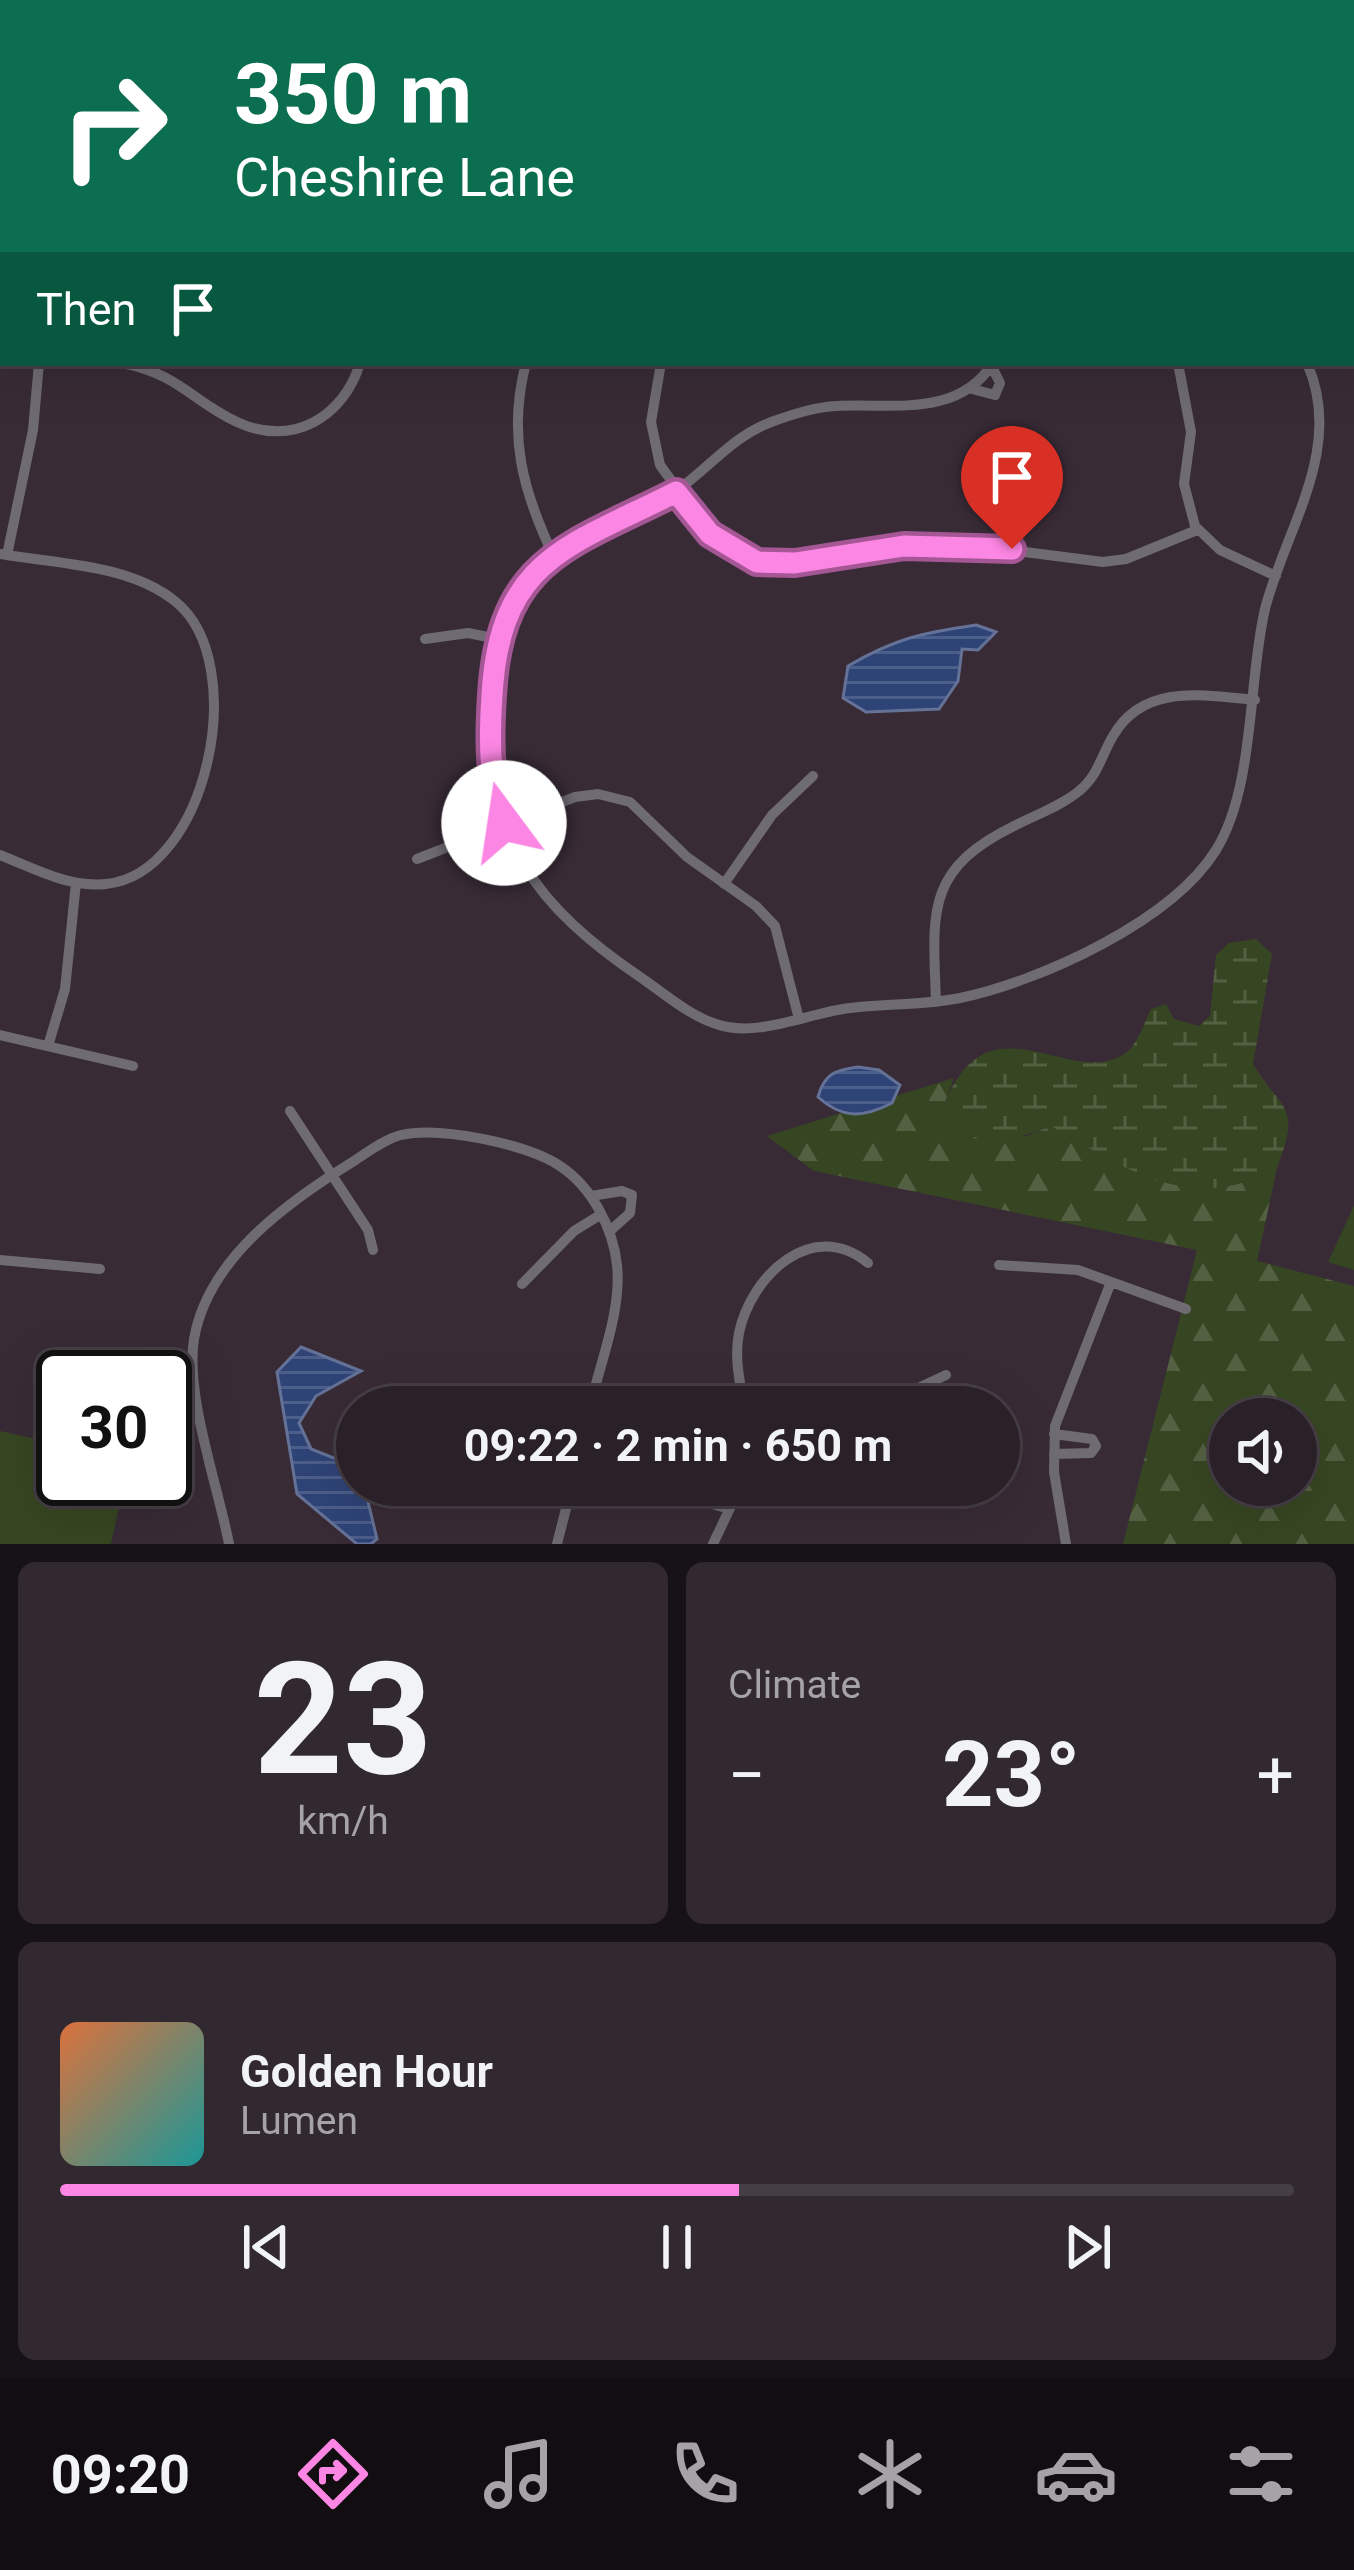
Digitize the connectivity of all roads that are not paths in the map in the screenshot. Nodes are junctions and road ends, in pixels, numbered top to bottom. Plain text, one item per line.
1 (39, 366) edge
2 (133, 366) edge
3 (359, 366) edge
4 (526, 366) edge
5 (661, 366) edge
6 (992, 366) edge
7 (993, 366) edge
8 (1179, 366) edge
9 (1307, 366) edge
10 (972, 389) junction
11 (676, 492) junction
12 (1198, 530) junction
13 (3, 554) edge
14 (554, 557) junction
15 (1276, 577) junction
16 (425, 639) dead end
17 (498, 639) junction
18 (1255, 700) junction
19 (812, 776) dead end
20 (504, 823) junction
21 (0, 855) edge
22 (417, 859) dead end
23 (76, 883) junction
24 (724, 884) junction
25 (936, 1002) junction
26 (799, 1018) junction
27 (0, 1035) edge
28 (48, 1046) junction
29 (133, 1066) dead end
30 (290, 1111) dead end
31 (331, 1176) junction
32 (591, 1196) junction
33 (600, 1215) junction
34 (611, 1230) junction
35 (374, 1250) dead end
36 (0, 1260) edge
37 (868, 1263) dead end
38 (999, 1264) dead end
39 (100, 1269) dead end
40 (1111, 1282) junction
41 (522, 1284) dead end
42 (1186, 1309) dead end
43 (946, 1375) dead end
44 (595, 1386) edge
45 (741, 1386) edge
46 (923, 1386) edge
47 (1054, 1434) junction
48 (1054, 1454) junction
49 (567, 1506) edge
50 (719, 1506) edge
51 (730, 1506) edge
52 (729, 1509) junction
53 (229, 1544) edge
54 (557, 1544) edge
55 (713, 1544) edge
56 (1066, 1544) edge

1 - 13 street
2 - 3 street
4 - 14 street
5 - 11 street
6 - 10 street
7 - 10 street
8 - 12 street
9 - 15 street
10 - 11 street
11 - 12 street
11 - 14 street
12 - 15 street
13 - 23 street
14 - 17 street
15 - 18 street
16 - 17 street
17 - 20 street
18 - 25 street
18 - 25 street
19 - 24 street
20 - 22 street
20 - 24 street
20 - 26 street
21 - 23 street
23 - 28 street
24 - 26 street
25 - 26 street
27 - 28 street
28 - 29 street
30 - 31 street
31 - 32 street
31 - 35 street
31 - 53 street
32 - 33 street
32 - 34 street
33 - 34 street
33 - 41 street
34 - 44 street
36 - 39 street
37 - 45 street
38 - 40 street
40 - 42 street
40 - 47 street
43 - 46 street
47 - 48 street
47 - 48 street
48 - 56 street
49 - 54 street
50 - 52 street
51 - 52 street
52 - 55 street

